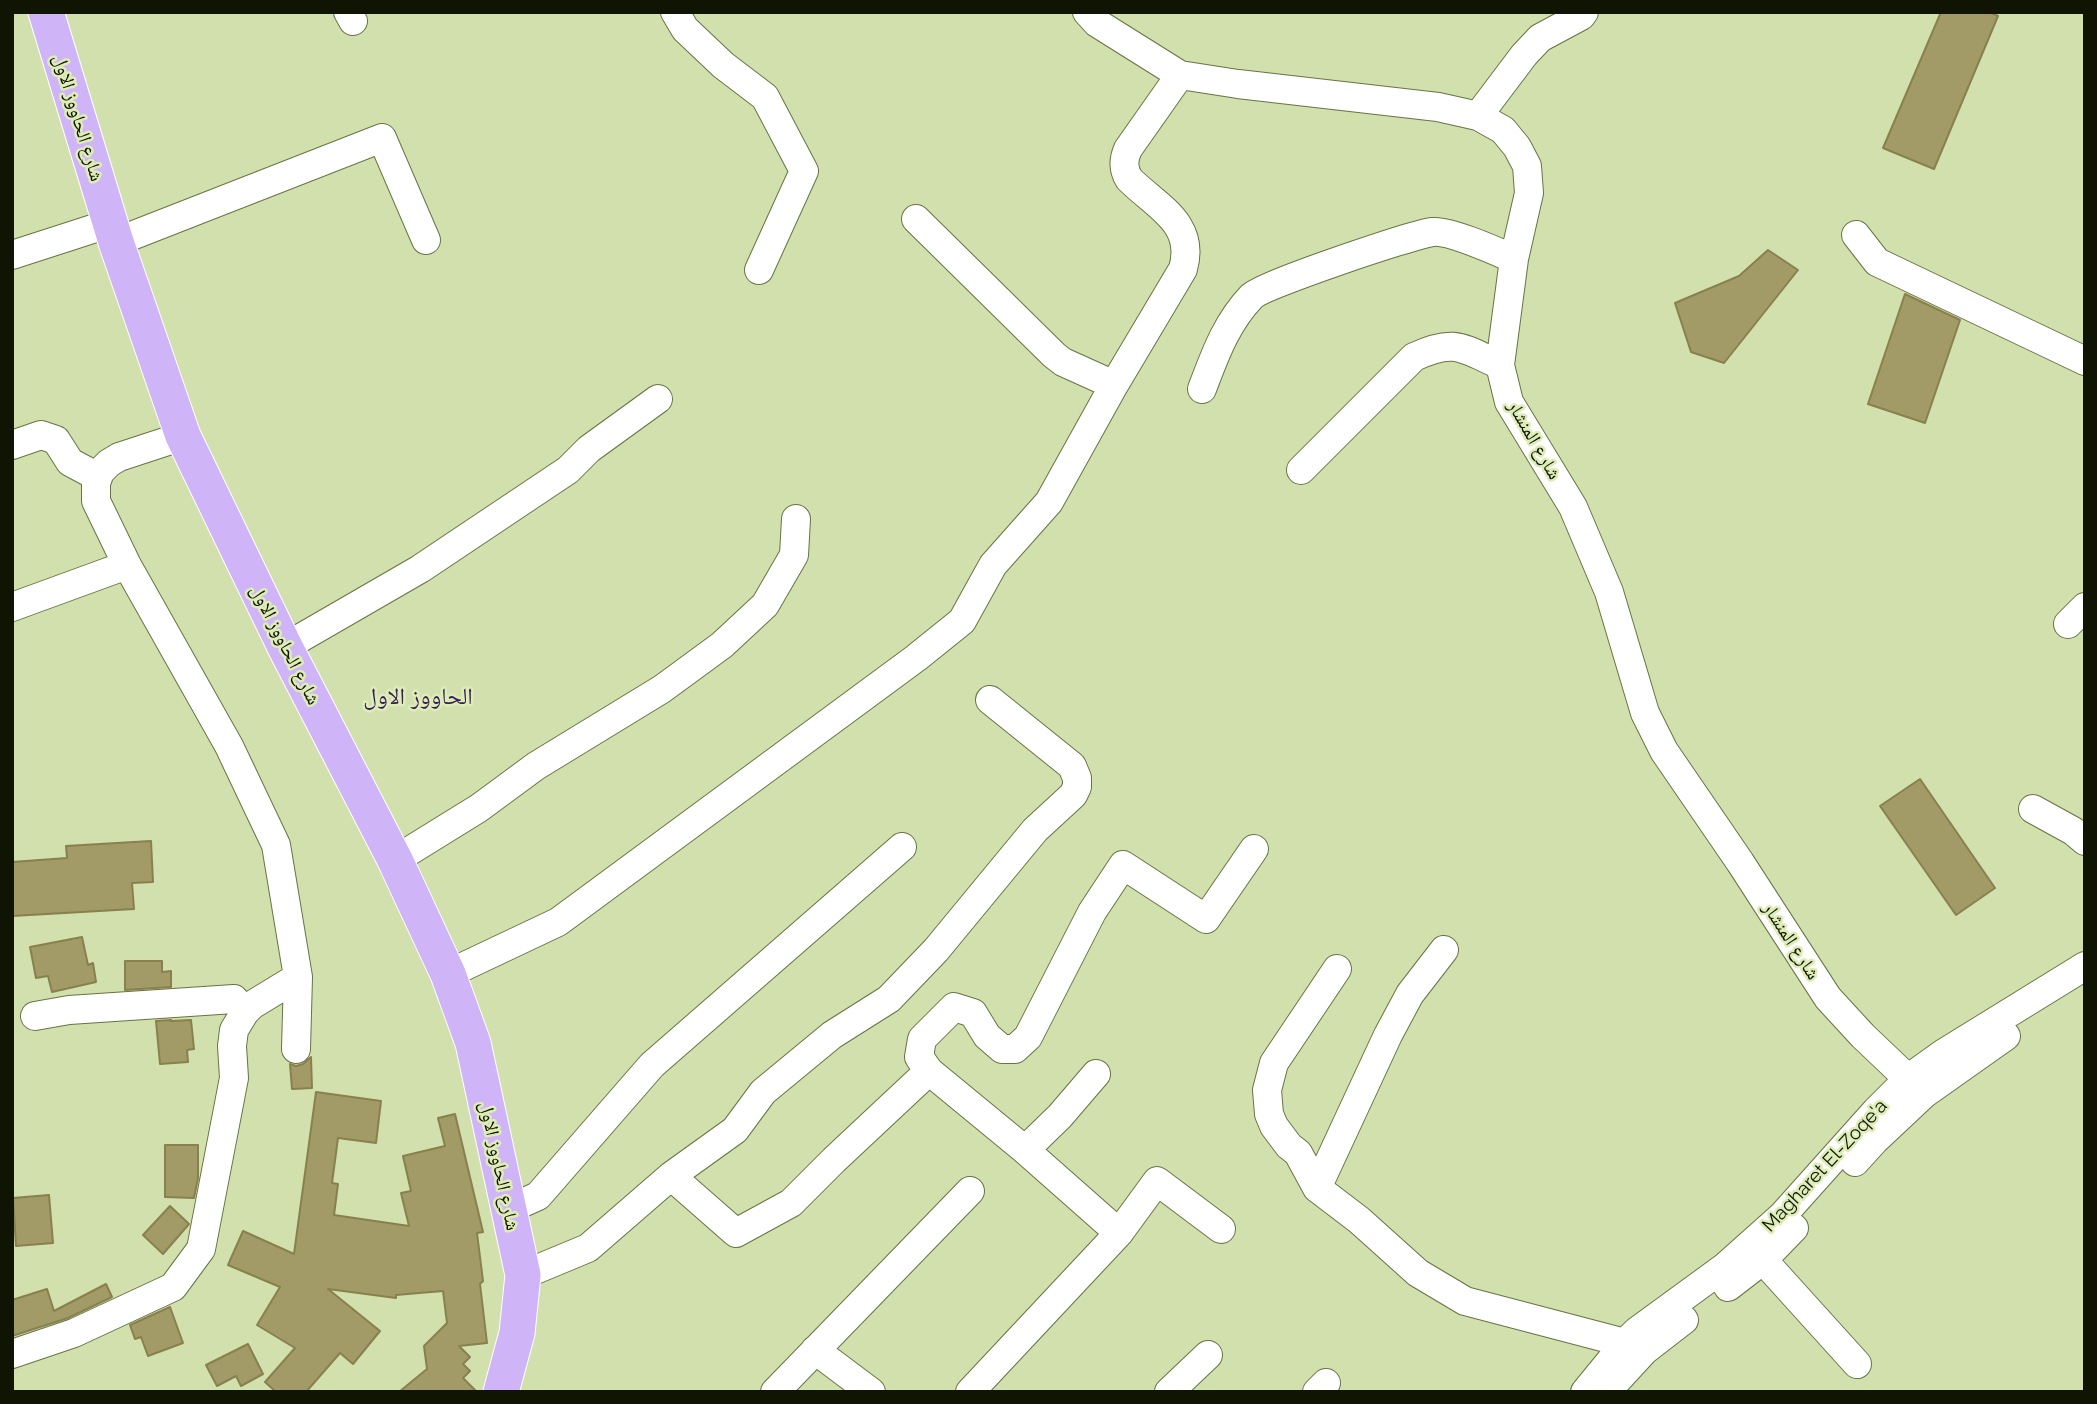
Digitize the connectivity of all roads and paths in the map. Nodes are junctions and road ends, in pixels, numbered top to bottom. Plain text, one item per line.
1 (46, 12) edge
2 (675, 12) edge
3 (1087, 12) edge
4 (1584, 12) edge
5 (1180, 75) junction
6 (1478, 116) junction
7 (916, 219) dead end
8 (113, 233) junction
9 (1856, 235) dead end
10 (426, 240) dead end
11 (12, 256) edge
12 (1514, 258) junction
13 (759, 270) dead end
14 (2085, 361) edge
15 (1500, 365) junction
16 (1115, 385) junction
17 (1202, 389) dead end
18 (658, 399) dead end
19 (183, 436) junction
20 (12, 445) edge
21 (1301, 470) dead end
22 (98, 477) junction
23 (796, 519) dead end
24 (127, 565) junction
25 (12, 607) edge
26 (285, 647) junction
27 (990, 700) dead end
28 (2033, 809) dead end
29 (2085, 841) edge
30 (902, 847) dead end
31 (1254, 849) dead end
32 (395, 860) junction
33 (1444, 950) dead end
34 (2085, 966) edge
35 (1337, 969) dead end
36 (448, 974) junction
37 (298, 977) junction
38 (2085, 985) edge
39 (245, 1012) junction
40 (35, 1016) dead end
41 (296, 1049) dead end
42 (929, 1071) junction
43 (1096, 1074) dead end
44 (1917, 1086) junction
45 (1025, 1150) junction
46 (671, 1176) junction
47 (1317, 1188) junction
48 (970, 1191) dead end
49 (509, 1209) junction
50 (1221, 1229) dead end
51 (1119, 1233) junction
52 (1763, 1260) junction
53 (523, 1275) junction
54 (1625, 1343) junction
55 (815, 1350) junction
56 (12, 1354) edge
57 (1208, 1355) dead end
58 (1857, 1364) dead end
59 (501, 1392) edge
60 (775, 1392) edge
61 (871, 1392) edge
62 (970, 1392) edge
63 (1169, 1392) edge
64 (1585, 1392) edge
65 (1607, 1392) edge

1 - 8 main road, شارع الحاووز الاول
2 - 13 street
3 - 5 street, شارع المنشار
4 - 6 street
5 - 6 street, شارع المنشار
5 - 16 street
6 - 12 street, شارع المنشار
7 - 16 street
8 - 10 street
8 - 11 street
8 - 19 main road, شارع الحاووز الاول
9 - 14 street
12 - 15 street, شارع المنشار
12 - 17 street
15 - 21 street
15 - 44 street, شارع المنشار
16 - 36 street
18 - 26 street
19 - 22 street
19 - 26 main road, شارع الحاووز الاول
20 - 22 street
22 - 24 street
23 - 32 street
24 - 25 street
24 - 37 street
26 - 32 main road, شارع الحاووز الاول
27 - 46 street
28 - 29 street
30 - 49 street
31 - 42 street
32 - 36 main road, شارع الحاووز الاول
33 - 47 street
34 - 44 street, Magharet El-Zoqe'a
35 - 47 street
36 - 49 main road, شارع الحاووز الاول
37 - 39 street
37 - 41 street
38 - 44 street, Magharet El-Zoqe'a
39 - 40 street
39 - 56 street
42 - 45 street
42 - 46 street
43 - 45 street
44 - 52 street, Magharet El-Zoqe'a
44 - 54 street, Magharet El-Zoqe'a
45 - 51 street
46 - 53 street
47 - 54 street
48 - 55 street
49 - 53 main road, شارع الحاووز الاول
50 - 51 street
51 - 62 street
52 - 58 street
52 - 65 street, Magharet El-Zoqe'a
53 - 59 main road, شارع الحاووز الاول
54 - 64 street, Magharet El-Zoqe'a
55 - 60 street
55 - 61 street
57 - 63 street

